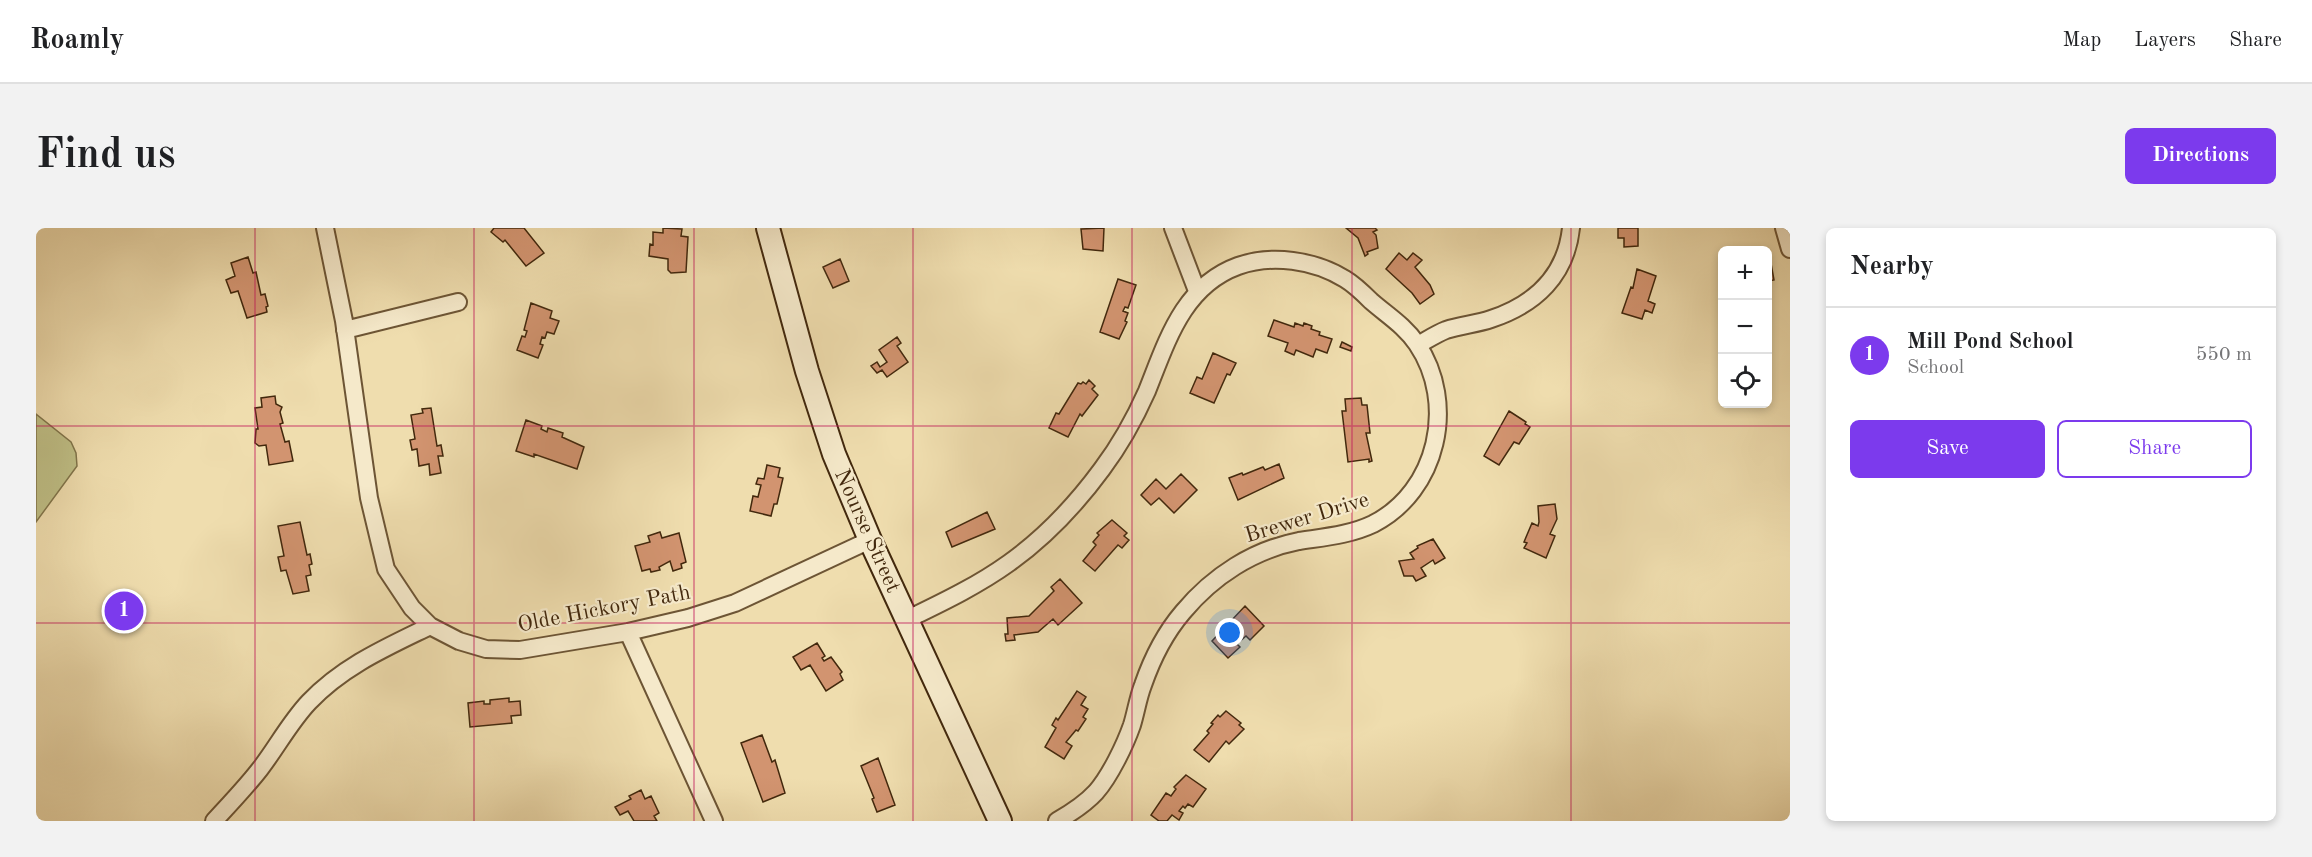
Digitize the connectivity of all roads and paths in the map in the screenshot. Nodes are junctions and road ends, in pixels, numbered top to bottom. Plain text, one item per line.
1 (326, 228) edge
2 (768, 228) edge
3 (1173, 228) edge
4 (1571, 228) edge
5 (1784, 228) edge
6 (1790, 249) edge
7 (1197, 291) junction
8 (458, 302) dead end
9 (345, 330) junction
10 (1418, 345) junction
11 (870, 540) junction
12 (906, 620) junction
13 (430, 626) junction
14 (628, 632) junction
15 (214, 821) edge
16 (714, 821) edge
17 (1000, 821) edge
18 (1057, 821) edge

1 - 9 street, Olde Hickory Path
2 - 11 main road, Nourse Street
3 - 7 street
4 - 10 street
5 - 6 street
7 - 10 street, Brewer Drive
7 - 12 street, Brewer Drive
8 - 9 street
9 - 13 street, Olde Hickory Path
10 - 18 street, Brewer Drive
11 - 12 main road, Nourse Street
11 - 14 street, Olde Hickory Path
12 - 17 main road, Nourse Street
13 - 14 street, Olde Hickory Path
13 - 15 street
14 - 16 street

